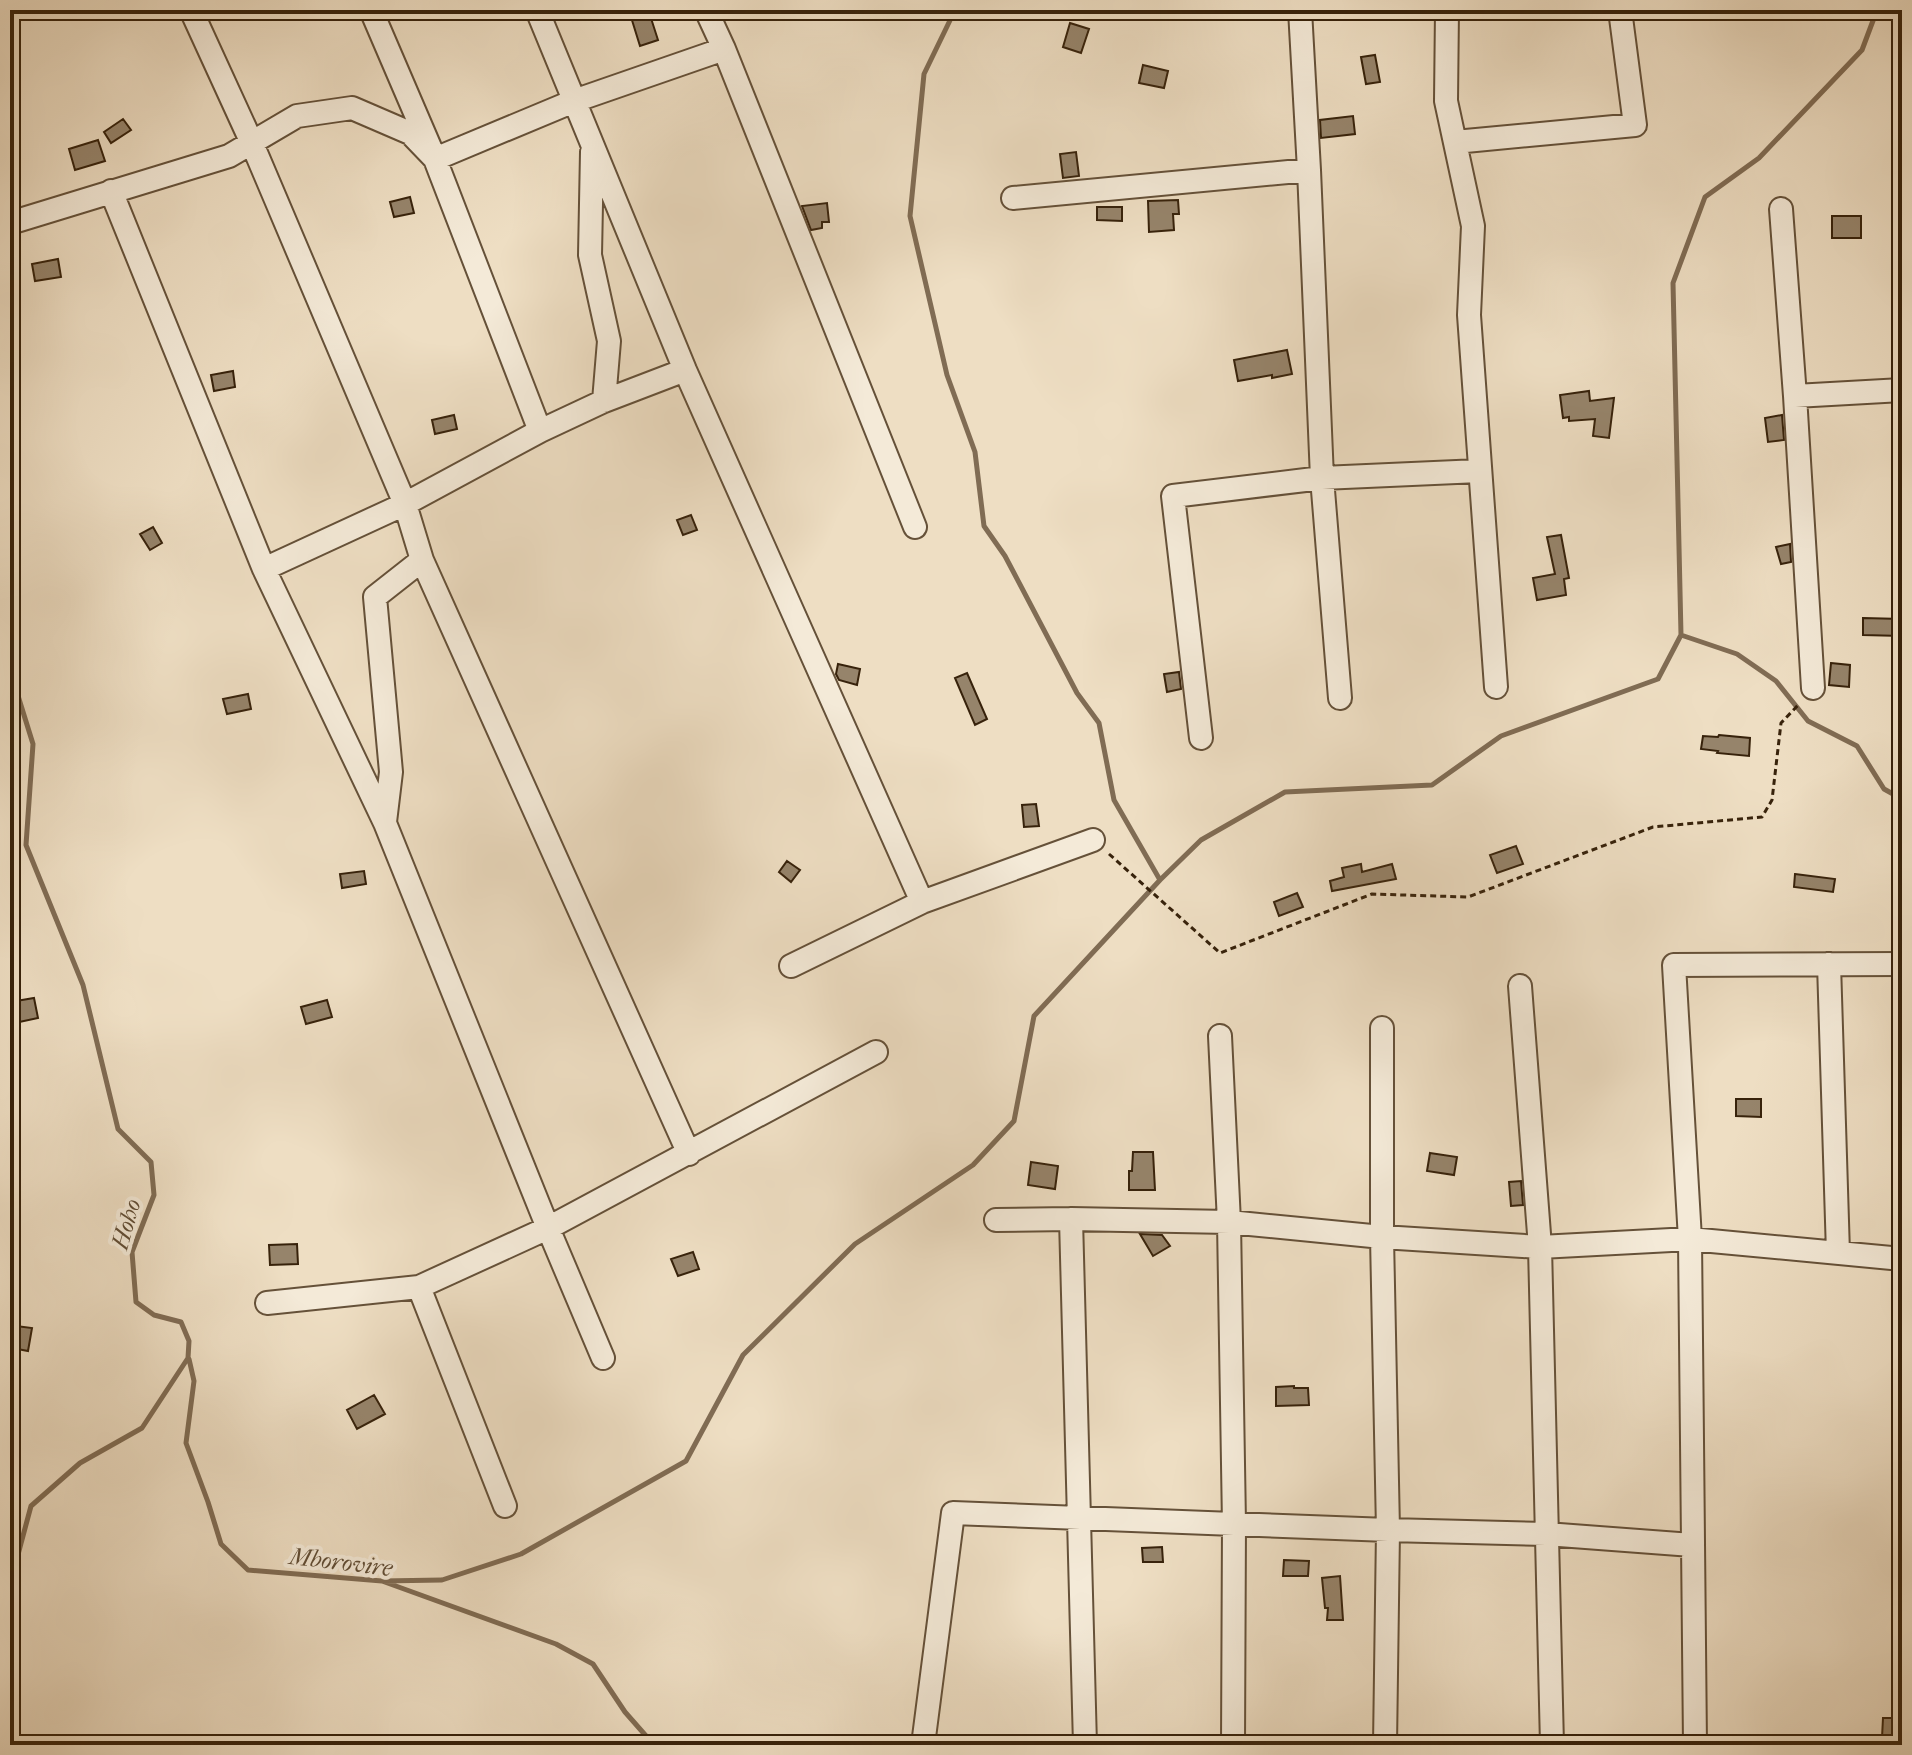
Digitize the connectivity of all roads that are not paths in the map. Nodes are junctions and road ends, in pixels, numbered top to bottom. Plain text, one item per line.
1 (191, 10) edge
2 (371, 10) edge
3 (537, 10) edge
4 (706, 10) edge
5 (1300, 10) edge
6 (1447, 10) edge
7 (1620, 10) edge
8 (724, 49) junction
9 (574, 101) junction
10 (251, 141) junction
11 (1455, 142) junction
12 (592, 143) junction
13 (435, 159) junction
14 (1309, 170) junction
15 (111, 191) junction
16 (1013, 198) dead end
17 (1781, 209) dead end
18 (10, 223) edge
19 (685, 370) junction
20 (1902, 390) edge
21 (1795, 396) junction
22 (604, 401) junction
23 (540, 431) junction
24 (1479, 471) junction
25 (1322, 478) junction
26 (405, 504) junction
27 (915, 527) dead end
28 (422, 560) junction
29 (264, 569) junction
30 (1496, 687) dead end
31 (1813, 688) road end
32 (1340, 698) dead end
33 (1201, 738) dead end
34 (385, 823) junction
35 (1093, 840) road end
36 (922, 902) junction
37 (1829, 964) junction
38 (1902, 964) edge
39 (791, 966) dead end
40 (1520, 986) dead end
41 (1382, 1028) dead end
42 (1220, 1036) dead end
43 (876, 1052) dead end
44 (689, 1154) junction
45 (1071, 1219) junction
46 (996, 1220) dead end
47 (1229, 1222) junction
48 (548, 1228) junction
49 (1382, 1237) junction
50 (1690, 1239) junction
51 (1540, 1247) junction
52 (1838, 1253) junction
53 (1902, 1259) edge
54 (419, 1287) junction
55 (267, 1303) dead end
56 (603, 1358) dead end
57 (505, 1506) dead end
58 (1080, 1518) junction
59 (1234, 1524) junction
60 (1388, 1530) junction
61 (1546, 1534) junction
62 (1692, 1545) junction
63 (923, 1745) edge
64 (1085, 1745) edge
65 (1233, 1745) edge
66 (1385, 1745) edge
67 (1552, 1745) edge
68 (1695, 1745) edge

1 - 10 street
2 - 13 street
3 - 9 street
4 - 8 street
5 - 14 street
6 - 11 street
7 - 11 street
8 - 9 street
8 - 27 street
9 - 12 street
9 - 13 street
10 - 13 street
10 - 15 street
10 - 26 street
11 - 24 street
12 - 19 street
12 - 22 street
13 - 23 street
14 - 16 street
14 - 25 street
15 - 18 street
15 - 29 street
17 - 21 street
19 - 22 street
19 - 36 street
20 - 21 street
21 - 31 street
22 - 23 street
23 - 26 street
24 - 25 street
24 - 30 street
25 - 32 street
25 - 33 street
26 - 28 street
26 - 29 street
28 - 34 street
28 - 44 street
29 - 34 street
34 - 48 street
35 - 36 street
36 - 39 street
37 - 38 street
37 - 50 street
37 - 52 street
40 - 51 street
41 - 49 street
42 - 47 street
43 - 44 street
44 - 48 street
45 - 46 street
45 - 47 street
45 - 58 street
47 - 49 street
47 - 59 street
48 - 54 street
48 - 56 street
49 - 51 street
49 - 60 street
50 - 51 street
50 - 52 street
50 - 62 street
51 - 61 street
52 - 53 street
54 - 55 street
54 - 57 street
58 - 59 street
58 - 63 street
58 - 64 street
59 - 60 street
59 - 65 street
60 - 61 street
60 - 66 street
61 - 62 street
61 - 67 street
62 - 68 street

